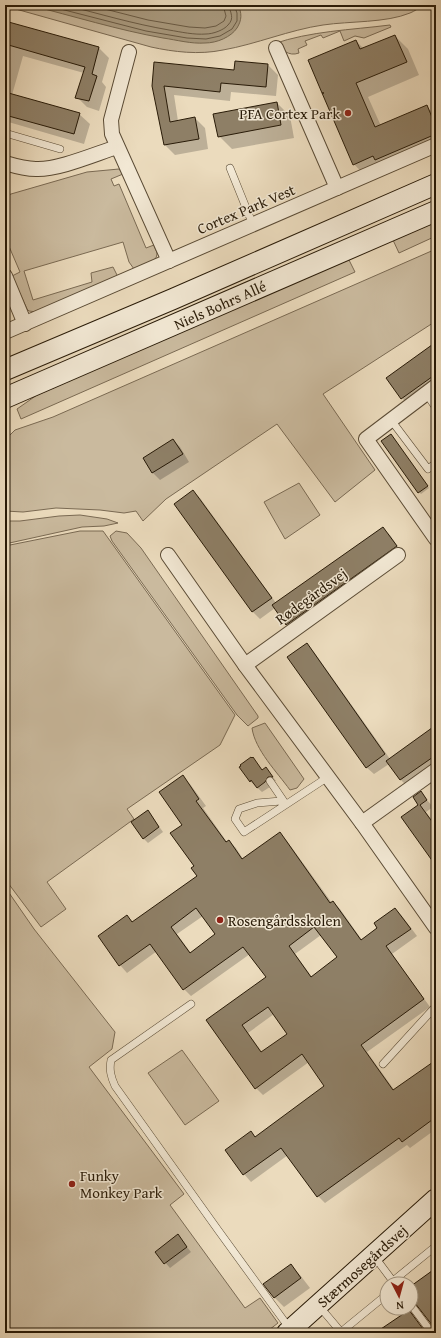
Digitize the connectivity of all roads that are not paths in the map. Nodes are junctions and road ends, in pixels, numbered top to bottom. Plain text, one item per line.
1 (276, 48) dead end
2 (129, 52) dead end
3 (5, 133) edge
4 (436, 145) edge
5 (118, 147) junction
6 (60, 149) dead end
7 (5, 163) edge
8 (230, 168) dead end
9 (436, 184) edge
10 (336, 188) junction
11 (436, 211) edge
12 (253, 225) junction
13 (169, 261) junction
14 (5, 276) edge
15 (173, 299) junction
16 (25, 324) junction
17 (5, 332) edge
18 (5, 370) edge
19 (5, 382) edge
20 (431, 390) edge
21 (5, 398) edge
22 (436, 408) edge
23 (392, 420) junction
24 (436, 463) edge
25 (436, 538) edge
26 (168, 555) dead end
27 (398, 555) dead end
28 (245, 665) junction
29 (436, 770) edge
30 (328, 777) junction
31 (270, 781) dead end
32 (286, 804) junction
33 (362, 823) junction
34 (436, 928) edge
35 (190, 1004) dead end
36 (436, 1006) edge
37 (383, 1064) dead end
38 (436, 1199) edge
39 (436, 1246) edge
40 (373, 1256) junction
41 (389, 1276) edge
42 (402, 1276) edge
43 (379, 1301) edge
44 (318, 1306) junction
45 (419, 1316) edge
46 (288, 1331) edge
47 (341, 1332) edge
48 (432, 1333) edge

1 - 10 street
2 - 5 street
3 - 6 lane
4 - 10 street, Cortex Park Vest
5 - 7 street
5 - 13 street
8 - 12 lane
9 - 15 street, Niels Bohrs Allé
10 - 12 street, Cortex Park Vest
11 - 21 street, Niels Bohrs Allé
12 - 13 street, Cortex Park Vest
13 - 16 street, Cortex Park Vest
14 - 16 street
15 - 18 street, Niels Bohrs Allé
15 - 19 street
16 - 17 street, Cortex Park Vest
20 - 22 lane
20 - 23 street
23 - 24 lane
23 - 25 street
26 - 28 street
27 - 28 street, Rødegårdsvej
28 - 30 street
29 - 33 street
30 - 32 lane
30 - 33 street
31 - 32 lane
32 - 32 lane
33 - 34 street
35 - 46 lane
36 - 37 lane
38 - 40 street, Stærmosegårdsvej
39 - 42 lane
40 - 41 lane
40 - 44 street, Stærmosegårdsvej
43 - 47 lane
44 - 46 street, Stærmosegårdsvej
44 - 47 lane
45 - 48 lane

